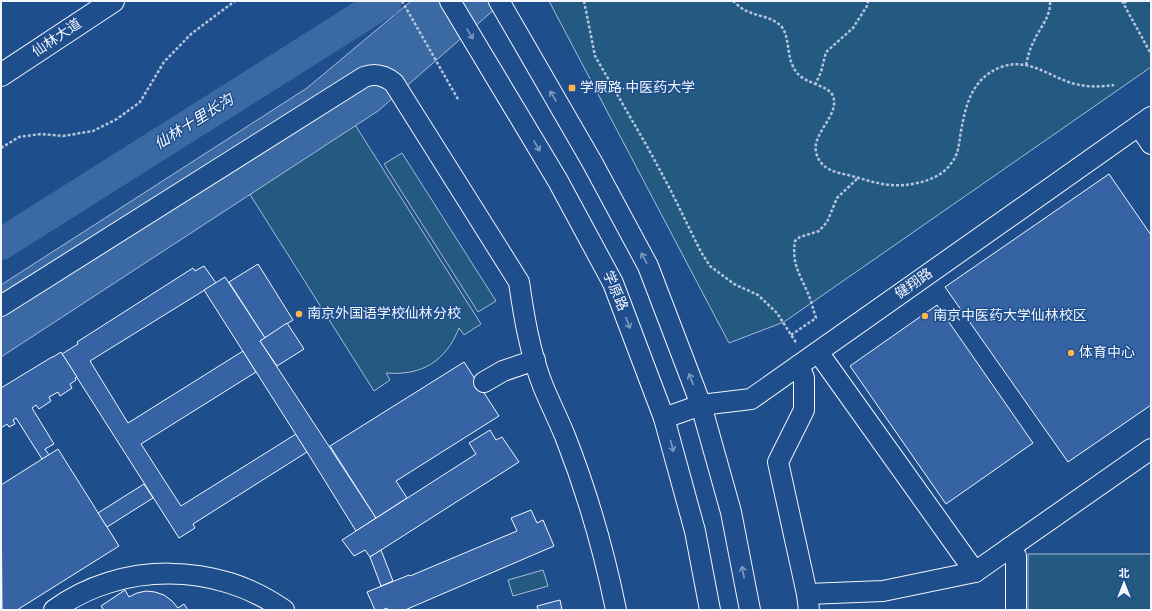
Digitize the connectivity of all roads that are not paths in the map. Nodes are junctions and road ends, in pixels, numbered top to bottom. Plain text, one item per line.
1 (112, 1) edge
2 (450, 1) edge
3 (499, 1) edge
4 (1, 75) edge
5 (1145, 122) edge
6 (1151, 144) edge
7 (1, 306) edge
8 (808, 359) junction
9 (535, 360) junction
10 (484, 382) dead end
11 (700, 405) junction
12 (664, 418) junction
13 (1151, 449) edge
14 (1009, 548) junction
15 (975, 572) junction
16 (808, 602) edge
17 (54, 610) edge
18 (284, 610) edge
19 (616, 610) edge
20 (710, 610) edge
21 (750, 610) edge
22 (1016, 610) edge

1 - 4 main road, 仙林大道
2 -> 12 street, 学原路
11 -> 3 street
5 - 6 street
5 - 8 street, 健翔路
7 - 9 street
8 - 11 street, 健翔路
8 - 15 street
8 - 16 street
9 - 10 street
9 - 19 street
11 - 12 street, 健翔路
21 -> 11 street
12 -> 20 street, 学原路
13 - 14 street
14 - 15 street
14 - 22 street
15 - 16 street
17 - 18 street

